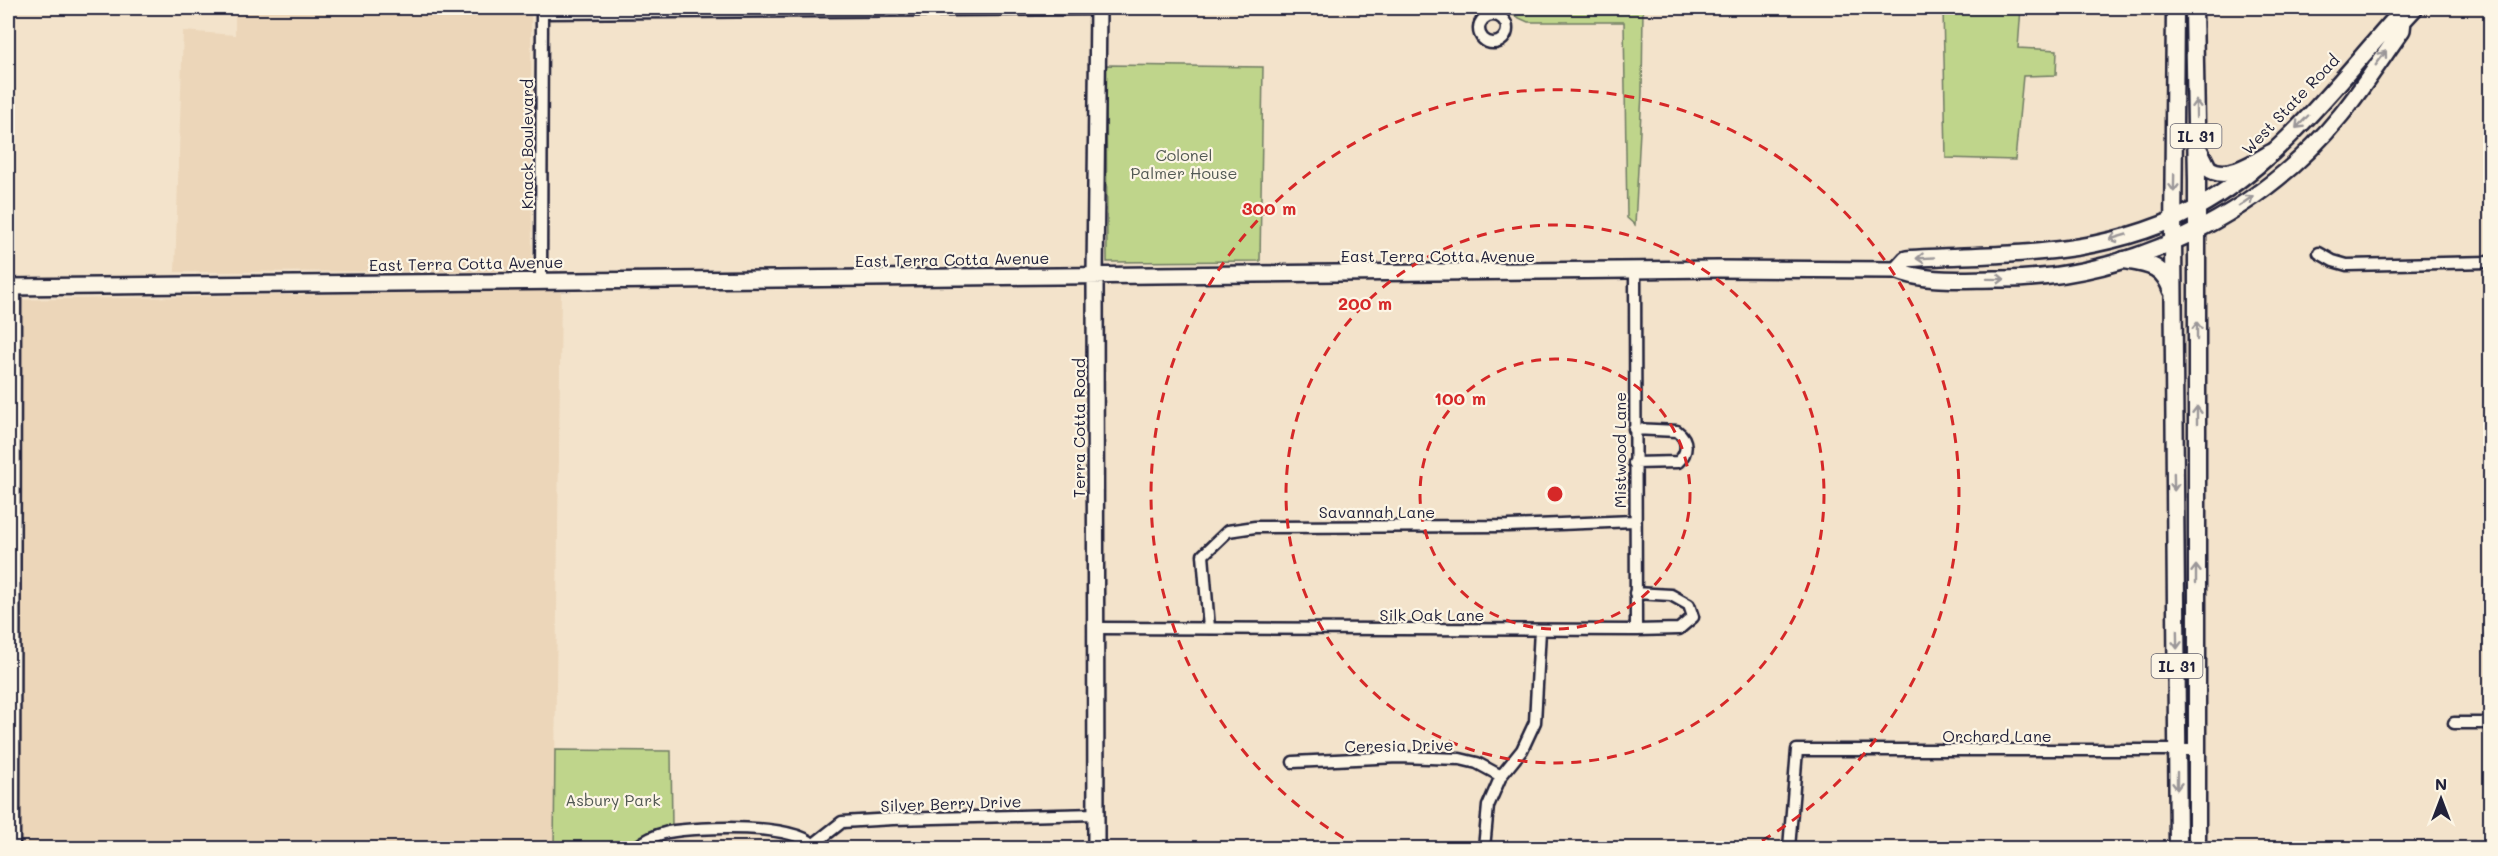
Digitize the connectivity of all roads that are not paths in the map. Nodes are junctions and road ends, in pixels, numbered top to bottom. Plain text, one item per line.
1 (1098, 8) edge
2 (1476, 8) edge
3 (2175, 8) edge
4 (2194, 8) edge
5 (2415, 8) edge
6 (760, 9) edge
7 (542, 10) edge
8 (1484, 17) dead end
9 (2403, 21) junction
10 (2196, 134) junction
11 (2271, 153) junction
12 (2196, 208) junction
13 (2174, 218) junction
14 (2195, 231) junction
15 (2173, 240) junction
16 (2319, 253) dead end
17 (2124, 260) junction
18 (2490, 262) edge
19 (1635, 270) junction
20 (1896, 270) junction
21 (1095, 275) junction
22 (541, 281) junction
23 (11, 287) edge
24 (2174, 297) junction
25 (1634, 429) junction
26 (1634, 463) junction
27 (1634, 521) junction
28 (1635, 593) junction
29 (1096, 628) junction
30 (1209, 628) junction
31 (1540, 630) junction
32 (1636, 630) junction
33 (2454, 723) dead end
34 (2490, 723) edge
35 (2177, 750) junction
36 (2197, 750) junction
37 (1293, 762) dead end
38 (1501, 776) junction
39 (1096, 814) junction
40 (11, 831) edge
41 (815, 846) edge
42 (14, 849) edge
43 (635, 849) edge
44 (1096, 849) edge
45 (1484, 849) edge
46 (1789, 849) edge
47 (2178, 849) edge
48 (2197, 849) edge

1 - 6 street
1 - 21 main road, Terra Cotta Road
2 - 8 street
3 -> 13 main road, IL 31
10 -> 4 main road, IL 31
5 - 9 main road, West State Road
6 - 7 street
7 - 22 street, Knack Boulevard
9 -> 11 main road, West State Road
14 -> 9 main road, West State Road
10 - 11 main road
10 - 12 main road, IL 31
11 - 12 main road, West State Road
12 - 13 main road, East Terra Cotta Avenue
12 - 14 main road, IL 31
13 - 15 main road, IL 31
13 -> 20 main road, East Terra Cotta Avenue
14 - 15 main road, East Terra Cotta Avenue
36 -> 14 main road, IL 31
15 - 17 main road, East Terra Cotta Avenue
15 - 24 main road, IL 31
16 - 18 street
20 -> 17 main road, East Terra Cotta Avenue
17 - 24 main road
19 - 20 main road, East Terra Cotta Avenue
19 - 21 main road, East Terra Cotta Avenue
19 - 25 street, Mistwood Lane
21 - 22 main road, East Terra Cotta Avenue
21 - 29 main road, Terra Cotta Road
22 - 23 main road, East Terra Cotta Avenue
23 - 40 street
24 -> 35 main road, IL 31
25 - 26 street, Mistwood Lane
25 - 26 street
26 - 27 street, Mistwood Lane
27 - 28 street, Mistwood Lane
27 - 30 street, Savannah Lane
28 - 32 street, Mistwood Lane
28 - 32 street, Silk Oak Lane
29 - 30 street, Silk Oak Lane
29 - 39 main road, Terra Cotta Road
30 - 31 street, Silk Oak Lane
31 - 32 street, Silk Oak Lane
31 - 38 street
33 - 34 street
35 - 36 street, Orchard Lane
35 - 46 street, Orchard Lane
35 -> 47 main road, IL 31
36 - 48 main road, IL 31
37 - 38 street, Ceresia Drive
38 - 45 street
39 - 41 street, Silver Berry Drive
39 - 44 main road, Terra Cotta Road
40 - 42 street
41 - 43 street

